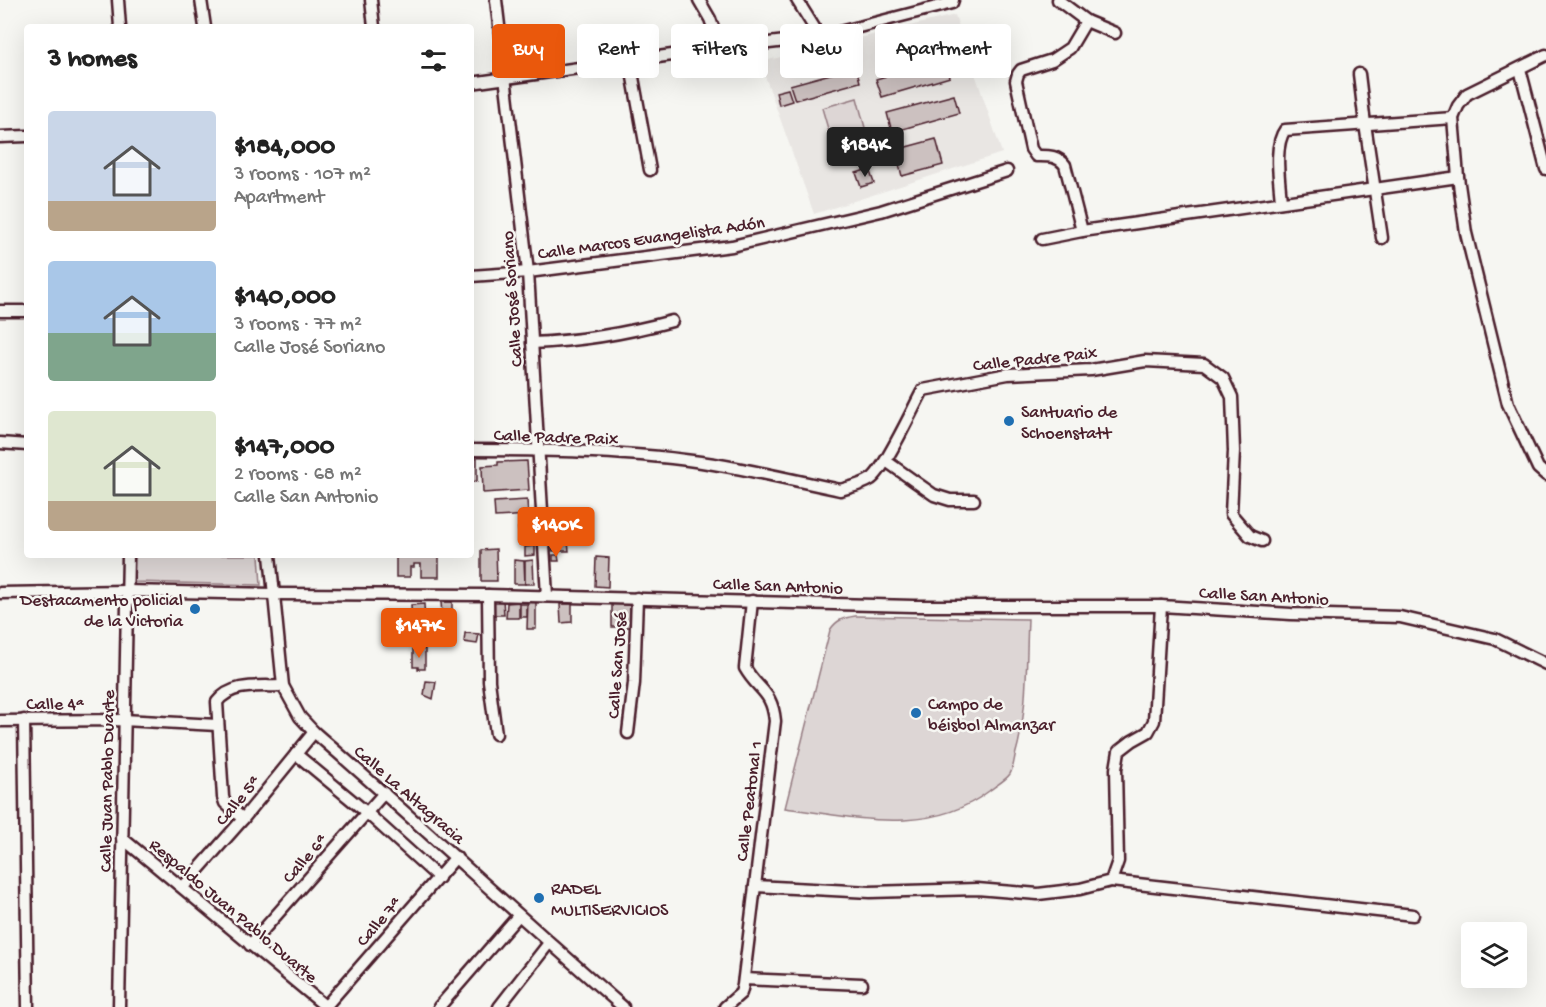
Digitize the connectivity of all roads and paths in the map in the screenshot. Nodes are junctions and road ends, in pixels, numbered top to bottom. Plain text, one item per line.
1 (118, 0) edge
2 (201, 0) edge
3 (371, 0) edge
4 (496, 0) edge
5 (699, 0) edge
6 (797, 0) edge
7 (953, 0) edge
8 (1058, 0) edge
9 (1086, 21) junction
10 (120, 24) edge
11 (204, 24) edge
12 (374, 24) edge
13 (712, 24) edge
14 (812, 24) edge
15 (863, 26) edge
16 (1115, 33) dead end
17 (1546, 55) edge
18 (577, 69) edge
19 (1521, 69) junction
20 (1359, 74) dead end
21 (633, 78) edge
22 (504, 79) junction
23 (474, 83) edge
24 (1453, 118) junction
25 (1365, 124) junction
26 (24, 136) edge
27 (0, 137) edge
28 (1546, 169) edge
29 (650, 170) dead end
30 (1007, 171) dead end
31 (1458, 177) junction
32 (1376, 189) junction
33 (1281, 202) junction
34 (1082, 231) junction
35 (1042, 238) dead end
36 (1382, 238) dead end
37 (528, 272) junction
38 (474, 276) edge
39 (0, 311) edge
40 (24, 311) edge
41 (672, 321) dead end
42 (532, 343) junction
43 (0, 443) edge
44 (24, 445) edge
45 (474, 450) edge
46 (537, 450) junction
47 (886, 461) junction
48 (1544, 469) edge
49 (974, 500) dead end
50 (1262, 541) dead end
51 (128, 558) edge
52 (270, 558) edge
53 (126, 591) junction
54 (0, 593) edge
55 (274, 594) junction
56 (488, 595) junction
57 (547, 596) junction
58 (637, 598) junction
59 (752, 601) junction
60 (1161, 606) junction
61 (1546, 664) edge
62 (283, 687) junction
63 (24, 720) junction
64 (123, 720) junction
65 (0, 721) edge
66 (218, 724) junction
67 (314, 732) junction
68 (628, 733) dead end
69 (496, 734) dead end
70 (296, 754) junction
71 (384, 793) junction
72 (366, 812) junction
73 (243, 819) junction
74 (122, 838) junction
75 (456, 857) junction
76 (439, 878) junction
77 (1111, 881) junction
78 (755, 886) junction
79 (183, 887) junction
80 (1413, 915) dead end
81 (518, 916) junction
82 (549, 943) junction
83 (250, 945) junction
84 (744, 979) junction
85 (862, 984) dead end
86 (28, 1007) edge
87 (119, 1007) edge
88 (325, 1007) edge
89 (440, 1007) edge
90 (499, 1007) edge
91 (623, 1007) edge
92 (725, 1007) edge

1 - 10 street
2 - 11 street
3 - 12 street
4 - 22 street, Calle José Soriano
5 - 13 street
6 - 14 street
7 - 15 street
8 - 9 street
9 - 16 street
9 - 34 street
17 - 19 street
18 - 22 street
19 - 24 street
19 - 28 street
20 - 25 street
21 - 29 street
22 - 23 street
22 - 37 street, Calle José Soriano
24 - 25 street
24 - 31 street
25 - 32 street
25 - 33 street
26 - 27 street
30 - 37 street, Calle Marcos Evangelista Adón
31 - 32 street
31 - 48 street
32 - 33 street
32 - 36 street
33 - 34 street
34 - 35 street
37 - 38 street, Calle Marcos Evangelista Adón
37 - 42 street, Calle José Soriano
39 - 40 street
41 - 42 street
42 - 46 street, Calle José Soriano
43 - 44 street
45 - 46 street, Calle Padre Paix
46 - 47 street, Calle Padre Paix
46 - 57 street, Calle José Soriano
47 - 49 street
47 - 50 street, Calle Padre Paix
51 - 53 street, Calle Juan Pablo Duarte
52 - 55 street, Calle La Altagracia
53 - 54 street, Calle San Antonio
53 - 55 street, Calle San Antonio
53 - 64 street, Calle Juan Pablo Duarte
55 - 56 street, Calle San Antonio
55 - 62 street, Calle La Altagracia
56 - 57 street, Calle San Antonio
56 - 69 street
57 - 58 street, Calle San Antonio
58 - 59 street, Calle San Antonio
58 - 68 street, Calle San José
59 - 60 street, Calle San Antonio
59 - 78 street, Calle Peatonal 1
60 - 61 street, Calle San Antonio
60 - 77 street
62 - 66 street
62 - 67 street, Calle La Altagracia
63 - 64 street, Calle 4ª
63 - 65 street, Calle 4ª
63 - 86 street
64 - 66 street, Calle 4ª
64 - 74 street, Calle Juan Pablo Duarte
66 - 73 street
67 - 70 street, Calle 5ª
67 - 71 street, Calle La Altagracia
70 - 72 street
70 - 73 street, Calle 5ª
71 - 72 street, Calle 6ª
71 - 75 street, Calle La Altagracia
72 - 76 street
72 - 83 street, Calle 6ª
73 - 79 street, Calle 5ª
74 - 79 street, Respaldo Juan Pablo Duarte
74 - 87 street, Calle Juan Pablo Duarte
75 - 76 street, Calle 7ª
75 - 81 street, Calle La Altagracia
76 - 88 street, Calle 7ª
77 - 78 street
77 - 80 street
78 - 84 street, Calle Peatonal 1
79 - 83 street, Respaldo Juan Pablo Duarte
81 - 82 street, Calle La Altagracia
81 - 89 street
82 - 90 street
82 - 91 street, Calle La Altagracia
83 - 88 street, Respaldo Juan Pablo Duarte
84 - 85 street
84 - 92 street, Calle Peatonal 1

